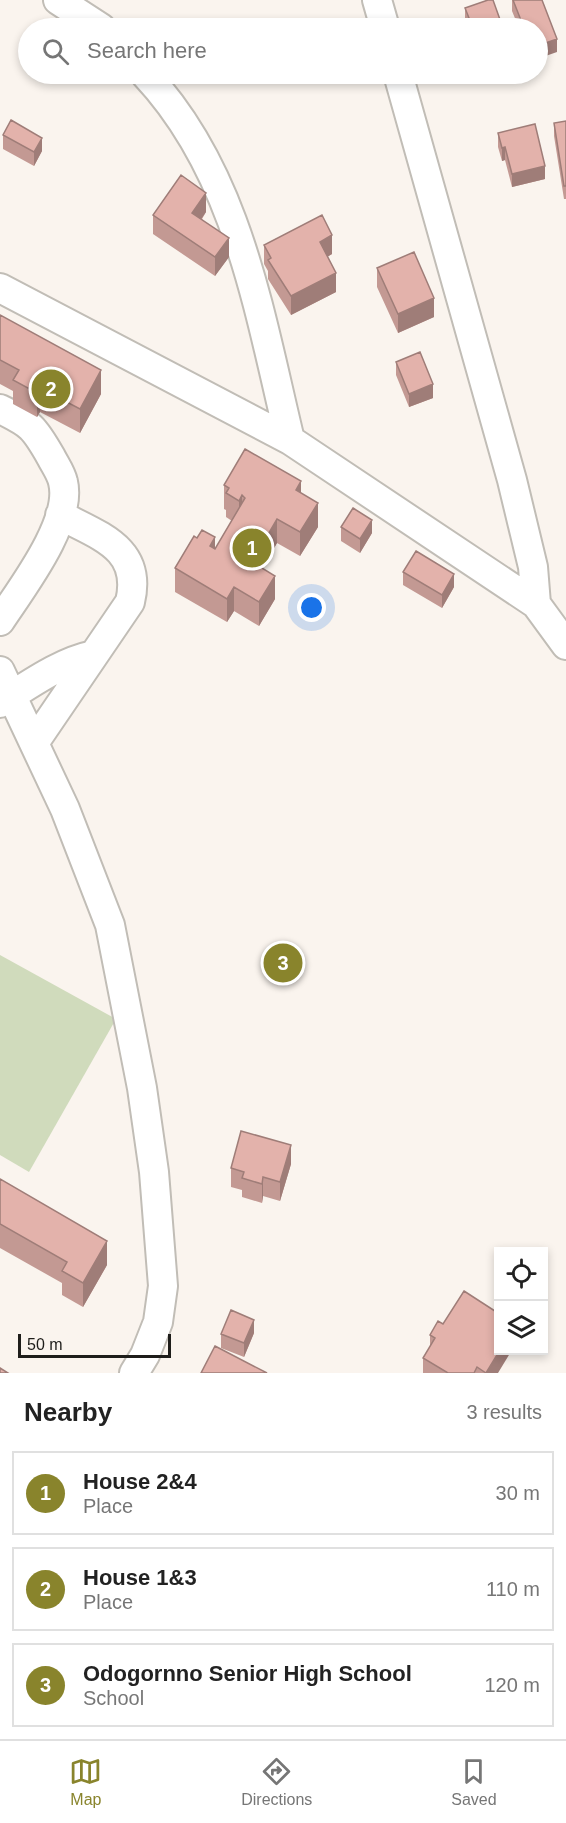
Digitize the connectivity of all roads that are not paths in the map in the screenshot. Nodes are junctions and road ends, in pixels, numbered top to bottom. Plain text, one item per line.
1 (58, 0) edge
2 (377, 0) edge
3 (86, 18) edge
4 (382, 18) edge
5 (155, 84) edge
6 (401, 84) edge
7 (0, 288) edge
8 (0, 409) edge
9 (290, 440) junction
10 (60, 515) junction
11 (536, 603) junction
12 (0, 621) edge
13 (566, 645) edge
14 (94, 655) junction
15 (4, 690) edge
16 (34, 743) junction
17 (134, 1373) edge

1 - 3 street
2 - 4 street
5 - 9 street
6 - 11 street
7 - 9 street
8 - 10 street
9 - 11 street
10 - 12 street
10 - 14 street
11 - 13 street
14 - 15 street
14 - 16 street
15 - 16 street
16 - 17 street

